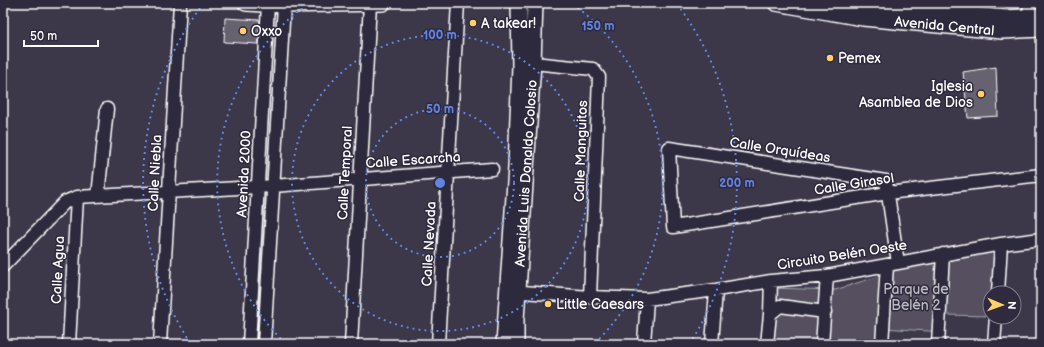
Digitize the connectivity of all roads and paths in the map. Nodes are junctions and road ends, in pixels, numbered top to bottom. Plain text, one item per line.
1 (180, 3) edge
2 (246, 3) edge
3 (458, 3) edge
4 (518, 3) edge
5 (535, 3) edge
6 (776, 3) edge
7 (852, 3) edge
8 (376, 4) edge
9 (268, 5) junction
10 (284, 5) junction
11 (872, 5) edge
12 (1033, 12) edge
13 (1041, 29) edge
14 (533, 63) junction
15 (107, 109) dead end
16 (492, 169) dead end
17 (448, 172) junction
18 (1041, 175) edge
19 (360, 179) junction
20 (266, 186) junction
21 (169, 191) junction
22 (888, 193) junction
23 (98, 196) junction
24 (77, 197) junction
25 (673, 227) joint
26 (1041, 239) edge
27 (1001, 244) junction
28 (943, 254) junction
29 (893, 264) junction
30 (3, 266) edge
31 (827, 276) junction
32 (771, 281) junction
33 (998, 285) edge
34 (716, 290) junction
35 (513, 291) junction
36 (590, 297) junction
37 (647, 299) junction
38 (825, 312) junction
39 (770, 314) junction
40 (995, 325) edge
41 (69, 344) edge
42 (160, 344) edge
43 (249, 344) edge
44 (264, 344) edge
45 (351, 344) edge
46 (438, 344) edge
47 (504, 344) edge
48 (516, 344) edge
49 (644, 344) edge
50 (712, 344) edge
51 (767, 344) edge
52 (822, 344) edge
53 (882, 344) edge
54 (938, 344) edge
55 (994, 344) edge

1 - 21 street, Calle Niebla
2 - 9 main road
3 - 17 street, Calle Nevada
4 - 35 main road
5 - 14 main road, Avenida Luis Donaldo Colosio
6 - 13 main road, Avenida Central
7 - 11 main road, Avenida Central
8 - 10 main road
8 - 19 street, Calle Temporal
9 - 10 main road
9 - 20 street, Avenida 2000
10 - 20 street, Avenida 2000
11 - 12 main road, Avenida Central
14 - 35 main road, Avenida Luis Donaldo Colosio
14 - 36 street, Calle Manguitos
15 - 23 street
16 - 17 street, Calle Escarcha
17 - 19 street, Calle Escarcha
17 - 46 street, Calle Nevada
18 - 22 street, Calle Girasol
19 - 20 street, Calle Escarcha
19 - 45 street, Calle Temporal
20 - 21 street, Calle Escarcha
20 - 43 street, Avenida 2000
20 - 44 street, Avenida 2000
21 - 23 street, Calle Escarcha
21 - 42 street, Calle Niebla
22 - 25 street, Calle Girasol
22 - 25 street, Calle Orquídeas
22 - 29 street
23 - 24 street, Calle Escarcha
24 - 30 street
24 - 41 street, Calle Agua
26 - 27 street, Circuito Belén Oeste
27 - 28 street, Circuito Belén Oeste
27 - 33 street
28 - 29 street, Circuito Belén Oeste
28 - 54 street
29 - 31 street, Circuito Belén Oeste
29 - 53 street
31 - 32 street, Circuito Belén Oeste
31 - 38 street
32 - 34 street, Circuito Belén Oeste
32 - 39 street
34 - 37 street, Circuito Belén Oeste
34 - 50 street
35 - 36 street, Circuito Belén Oeste
35 - 47 main road
35 - 48 main road, Avenida Luis Donaldo Colosio
36 - 37 street, Circuito Belén Oeste
37 - 49 street
38 - 39 street
38 - 52 street
39 - 51 street
40 - 55 street

